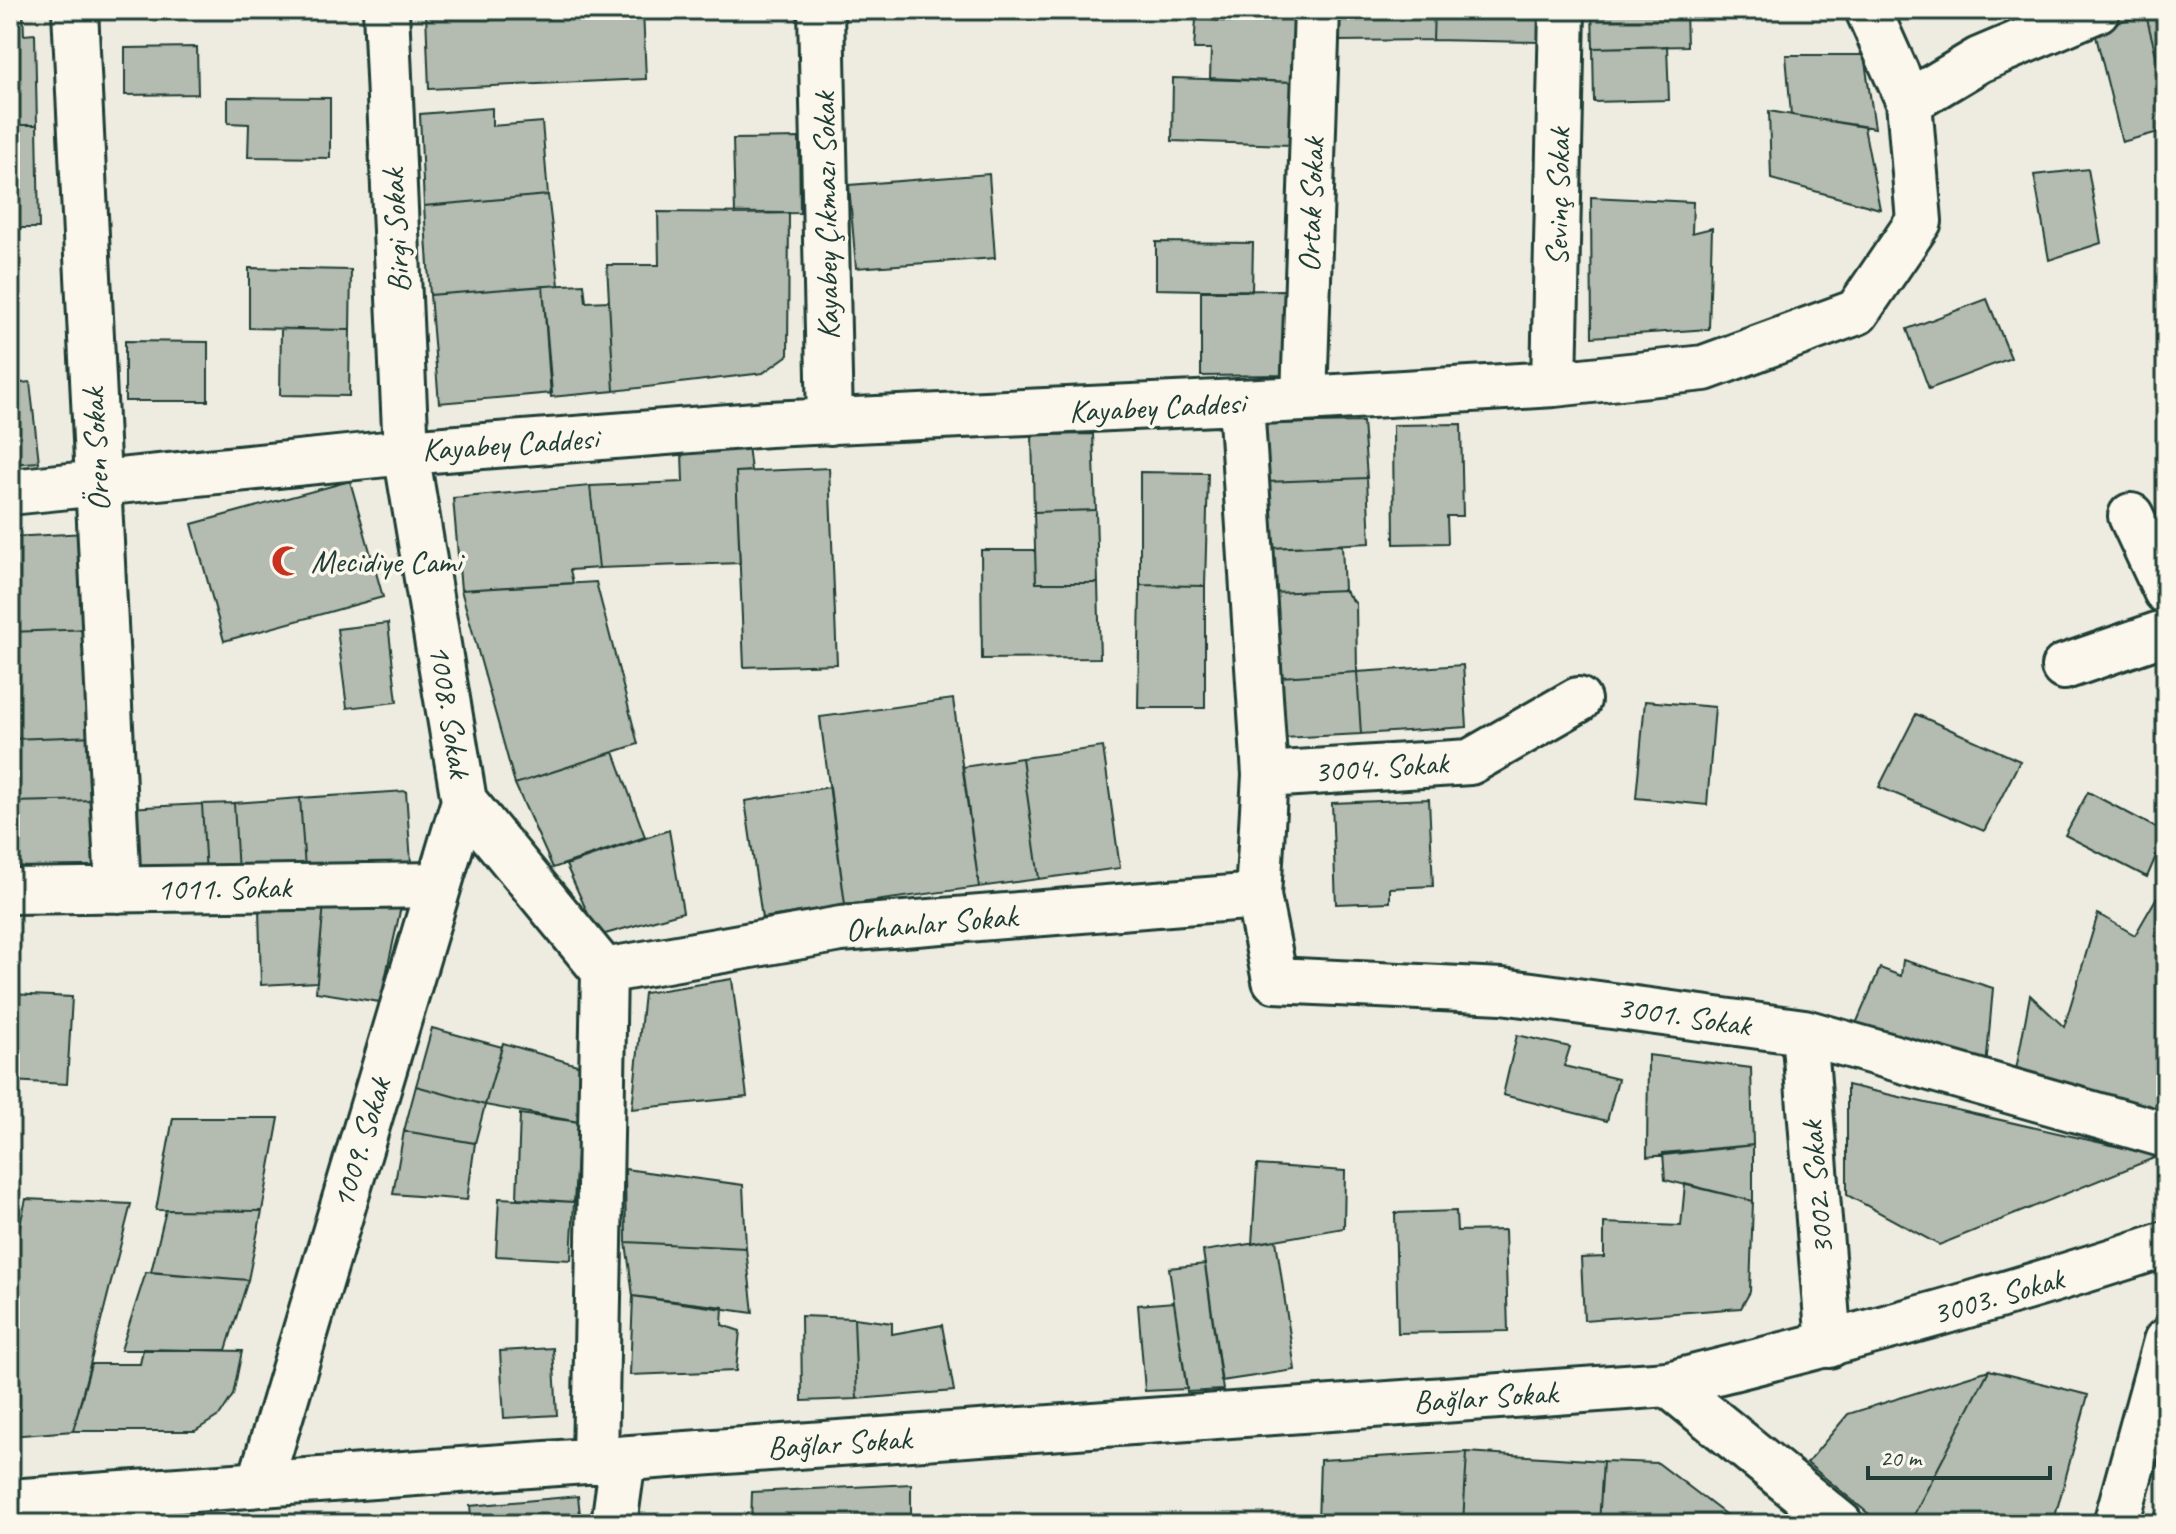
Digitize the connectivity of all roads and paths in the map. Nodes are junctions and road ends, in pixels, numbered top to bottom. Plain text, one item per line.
1 (75, 10) edge
2 (386, 10) edge
3 (821, 10) edge
4 (1317, 10) edge
5 (1562, 10) edge
6 (1868, 10) edge
7 (2097, 10) edge
8 (1909, 102) junction
9 (1554, 384) junction
10 (1304, 399) junction
11 (1241, 403) junction
12 (830, 422) junction
13 (406, 452) junction
14 (98, 485) junction
15 (10, 492) edge
16 (2131, 516) dead end
17 (2166, 591) edge
18 (2166, 632) edge
19 (2064, 667) dead end
20 (1578, 700) dead end
21 (1265, 775) junction
22 (464, 801) junction
23 (438, 885) junction
24 (118, 890) junction
25 (10, 891) edge
26 (1258, 896) junction
27 (604, 971) junction
28 (1804, 1032) junction
29 (2166, 1135) edge
30 (2166, 1244) edge
31 (2166, 1341) edge
32 (1829, 1345) junction
33 (1668, 1384) junction
34 (609, 1460) junction
35 (260, 1484) junction
36 (10, 1502) edge
37 (130, 1509) edge
38 (614, 1524) edge
39 (1840, 1524) edge
40 (2116, 1524) edge

1 - 14 street, Ören Sokak
2 - 13 street, Birgi Sokak
3 - 12 street, Kayabey Çıkmazı Sokak
4 - 10 street, Ortak Sokak
5 - 9 street, Sevinç Sokak
6 - 8 street, Kayabey Caddesi
7 - 8 street
8 - 9 street, Kayabey Caddesi
9 - 10 street, Kayabey Caddesi
10 - 11 street, Kayabey Caddesi
11 - 12 street, Kayabey Caddesi
11 - 21 street
12 - 13 street, Kayabey Caddesi
13 - 14 street, Kayabey Caddesi
13 - 22 street, 1008. Sokak
14 - 15 street, Kayabey Caddesi
14 - 24 street, Ören Sokak
16 - 17 street
18 - 19 street
20 - 21 street, 3004. Sokak
21 - 26 street
22 - 23 street, 1009. Sokak
22 - 27 street, 1008. Sokak
23 - 24 street, 1011. Sokak
23 - 35 street, 1009. Sokak
24 - 25 street, 1011. Sokak
26 - 27 street, Orhanlar Sokak
26 - 28 street, 3001. Sokak
27 - 34 street
28 - 29 street, 3001. Sokak
28 - 32 street, 3002. Sokak
30 - 32 street, 3003. Sokak
31 - 40 street
32 - 33 street, Bağlar Sokak
33 - 34 street, Bağlar Sokak
33 - 39 street
34 - 35 street, Bağlar Sokak
34 - 38 street
35 - 37 street, Bağlar Sokak
36 - 37 street, Bağlar Sokak

